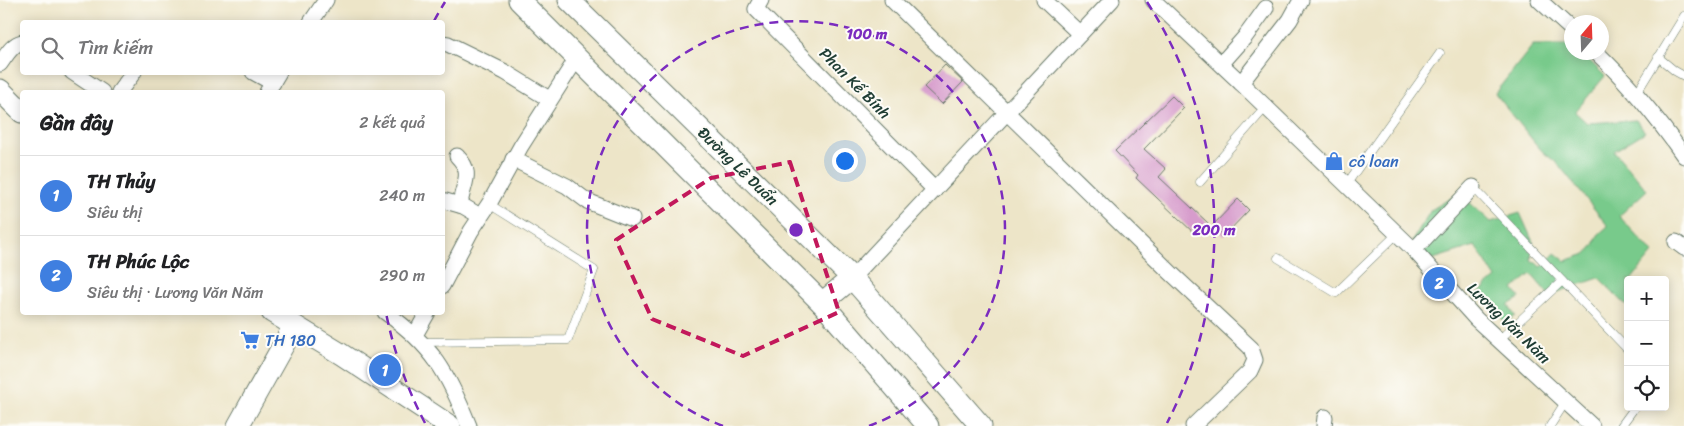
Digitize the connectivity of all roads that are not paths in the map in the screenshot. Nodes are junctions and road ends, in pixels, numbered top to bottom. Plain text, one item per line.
1 (326, 0) edge
2 (519, 0) edge
3 (570, 0) edge
4 (762, 0) edge
5 (892, 0) edge
6 (1044, 0) edge
7 (1112, 0) edge
8 (1153, 0) edge
9 (1301, 0) edge
10 (1539, 0) edge
11 (1266, 8) dead end
12 (1684, 16) edge
13 (312, 20) edge
14 (1564, 23) edge
15 (1080, 34) junction
16 (20, 42) edge
17 (445, 44) edge
18 (1440, 53) dead end
19 (1658, 57) junction
20 (577, 58) junction
21 (1604, 60) edge
22 (0, 64) edge
23 (1222, 64) junction
24 (76, 75) edge
25 (132, 75) edge
26 (258, 75) edge
27 (1684, 76) edge
28 (273, 83) edge
29 (1241, 83) junction
30 (0, 90) edge
31 (99, 90) edge
32 (120, 90) edge
33 (1636, 94) junction
34 (549, 99) junction
35 (1265, 108) junction
36 (20, 110) edge
37 (1007, 112) junction
38 (457, 156) dead end
39 (1684, 156) edge
40 (513, 159) junction
41 (1200, 182) dead end
42 (1346, 185) junction
43 (1473, 187) joint
44 (935, 190) junction
45 (445, 201) edge
46 (489, 204) junction
47 (460, 205) junction
48 (480, 216) junction
49 (632, 219) dead end
50 (1398, 234) junction
51 (1414, 250) junction
52 (1278, 258) dead end
53 (852, 278) junction
54 (445, 280) edge
55 (1562, 281) junction
56 (822, 303) junction
57 (283, 315) edge
58 (389, 315) edge
59 (427, 315) edge
60 (298, 319) edge
61 (418, 338) junction
62 (1499, 340) junction
63 (1624, 346) edge
64 (1566, 401) junction
65 (1632, 411) edge
66 (1196, 425) edge
67 (238, 426) edge
68 (450, 426) edge
69 (469, 426) edge
70 (928, 426) edge
71 (981, 426) edge
72 (1550, 426) edge
73 (1592, 426) edge
74 (1621, 426) edge

1 - 13 street
2 - 20 main road
3 - 53 main road, Đường Lê Duẩn
4 - 44 street, Phan Kế Bính
5 - 37 street
6 - 15 street
7 - 15 street
8 - 23 street, Lương Văn Năm
9 - 29 street
10 - 14 street
11 - 23 street
12 - 19 lane
15 - 37 street
16 - 22 street
17 - 34 street
18 - 42 lane
19 - 27 lane
19 - 33 lane
20 - 34 street
20 - 56 main road
21 - 33 street
23 - 29 street, Lương Văn Năm
24 - 31 street
25 - 32 street
26 - 28 street
29 - 35 street, Lương Văn Năm
30 - 36 main road
33 - 39 street
34 - 40 street
35 - 41 lane
35 - 42 street, Lương Văn Năm
37 - 44 street
37 - 66 street
38 - 47 street
40 - 46 street
40 - 49 street
42 - 50 street, Lương Văn Năm
43 - 51 street
43 - 55 lane
44 - 53 street
45 - 47 street
46 - 48 street
46 - 61 lane
47 - 48 street
48 - 54 street
50 - 51 street, Lương Văn Năm
50 - 52 lane
51 - 62 street, Lương Văn Năm
53 - 56 main road
53 - 71 main road, Đường Lê Duẩn
55 - 62 lane
55 - 63 lane
56 - 70 main road
57 - 60 main road
58 - 61 street
59 - 61 street
60 - 67 main road
60 - 68 main road
61 - 69 street
62 - 64 street, Lương Văn Năm
64 - 72 lane
64 - 73 street, Lương Văn Năm
65 - 74 lane

